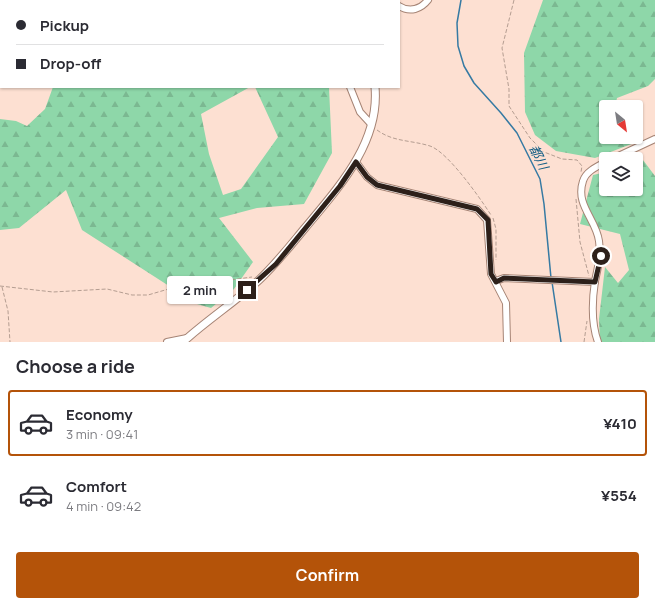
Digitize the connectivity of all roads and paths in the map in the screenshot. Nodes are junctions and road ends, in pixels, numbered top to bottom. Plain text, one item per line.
1 (428, 0) edge
2 (514, 0) edge
3 (400, 7) edge
4 (350, 88) edge
5 (375, 88) edge
6 (371, 124) junction
7 (655, 140) edge
8 (628, 152) edge
9 (356, 162) junction
10 (599, 166) edge
11 (581, 173) dead end
12 (576, 196) dead end
13 (496, 265) dead end
14 (252, 277) dead end
15 (496, 282) junction
16 (592, 282) junction
17 (1, 286) edge
18 (185, 340) edge
19 (10, 342) edge
20 (167, 342) edge
21 (507, 342) edge
22 (598, 342) edge

1 - 3 street
2 - 11 path
4 - 6 street
5 - 6 street
6 - 9 street
6 - 13 path
7 - 8 street
9 - 15 street
9 - 18 street
10 - 16 street
12 - 16 path
14 - 17 path
15 - 16 street
15 - 21 street
16 - 22 street
17 - 19 path
18 - 20 street

